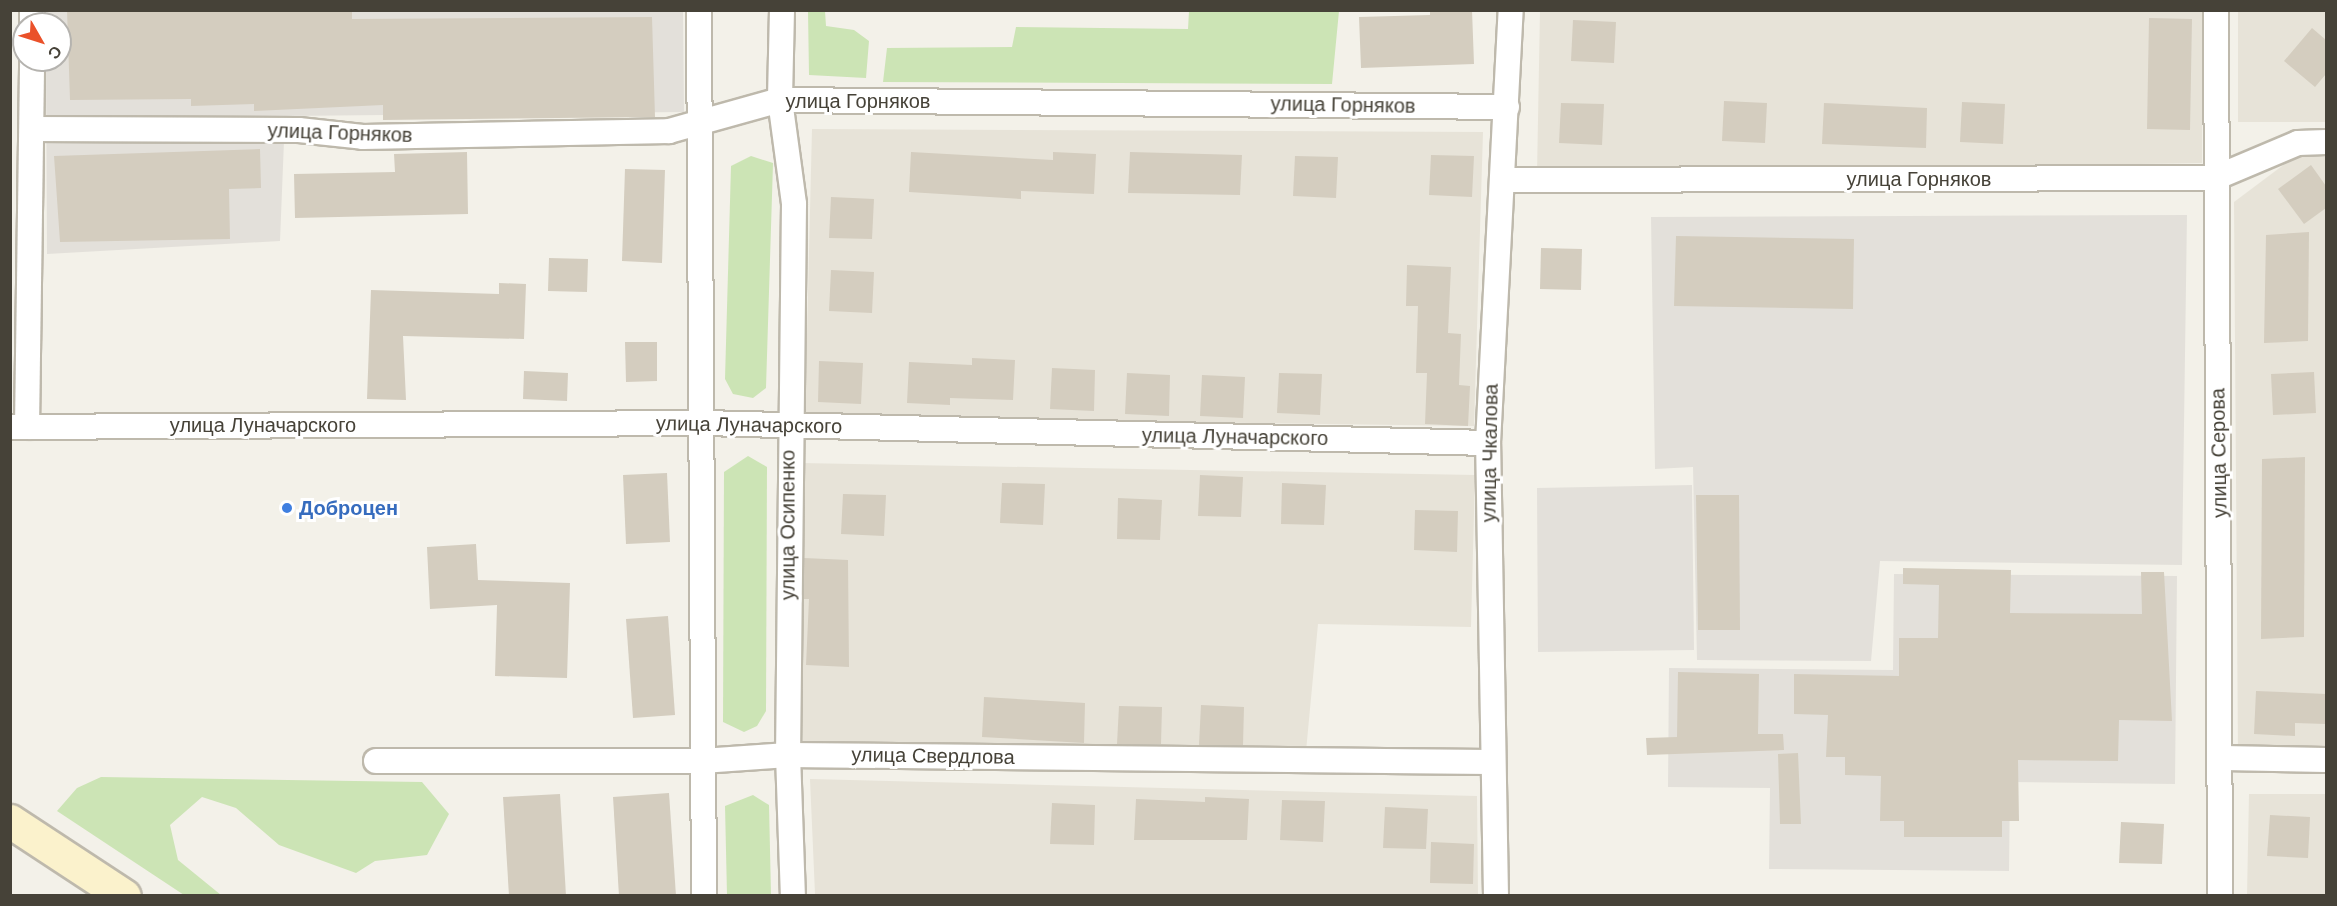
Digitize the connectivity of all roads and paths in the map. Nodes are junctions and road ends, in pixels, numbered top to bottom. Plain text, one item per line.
1 (699, 10) edge
2 (782, 10) edge
3 (1511, 10) edge
4 (2216, 10) edge
5 (32, 72) edge
6 (780, 100) junction
7 (1507, 107) junction
8 (698, 124) junction
9 (33, 129) junction
10 (2326, 142) edge
11 (2215, 178) junction
12 (1504, 180) junction
13 (703, 423) junction
14 (789, 426) junction
15 (19, 427) edge
16 (1488, 443) junction
17 (788, 755) junction
18 (2223, 758) junction
19 (376, 760) dead end
20 (702, 760) junction
21 (2326, 760) edge
22 (1490, 762) junction
23 (10, 821) edge
24 (124, 896) edge
25 (704, 896) edge
26 (793, 896) edge
27 (1496, 896) edge
28 (2220, 896) edge

1 - 8 street
2 - 6 street, улица Осипенко
3 - 7 street, улица Чкалова
4 - 11 street, улица Серова
5 - 9 street
6 - 7 street, улица Горняков
6 - 8 street, улица Горняков
6 - 14 street, улица Осипенко
7 - 12 street, улица Чкалова
8 - 9 street, улица Горняков
8 - 13 street
9 - 15 street
10 - 11 street, улица Горняков
11 - 12 street, улица Горняков
11 - 18 street, улица Серова
12 - 16 street, улица Чкалова
13 - 14 street, улица Луначарского
13 - 15 street, улица Луначарского
13 - 20 street
14 - 16 street, улица Луначарского
14 - 17 street, улица Осипенко
16 - 22 street, улица Чкалова
17 - 20 street, улица Свердлова
17 - 22 street, улица Свердлова
17 - 26 street, улица Осипенко
18 - 21 street
18 - 28 street, улица Серова
19 - 20 street, улица Свердлова
20 - 25 street
22 - 27 street, улица Чкалова
23 - 24 main road

